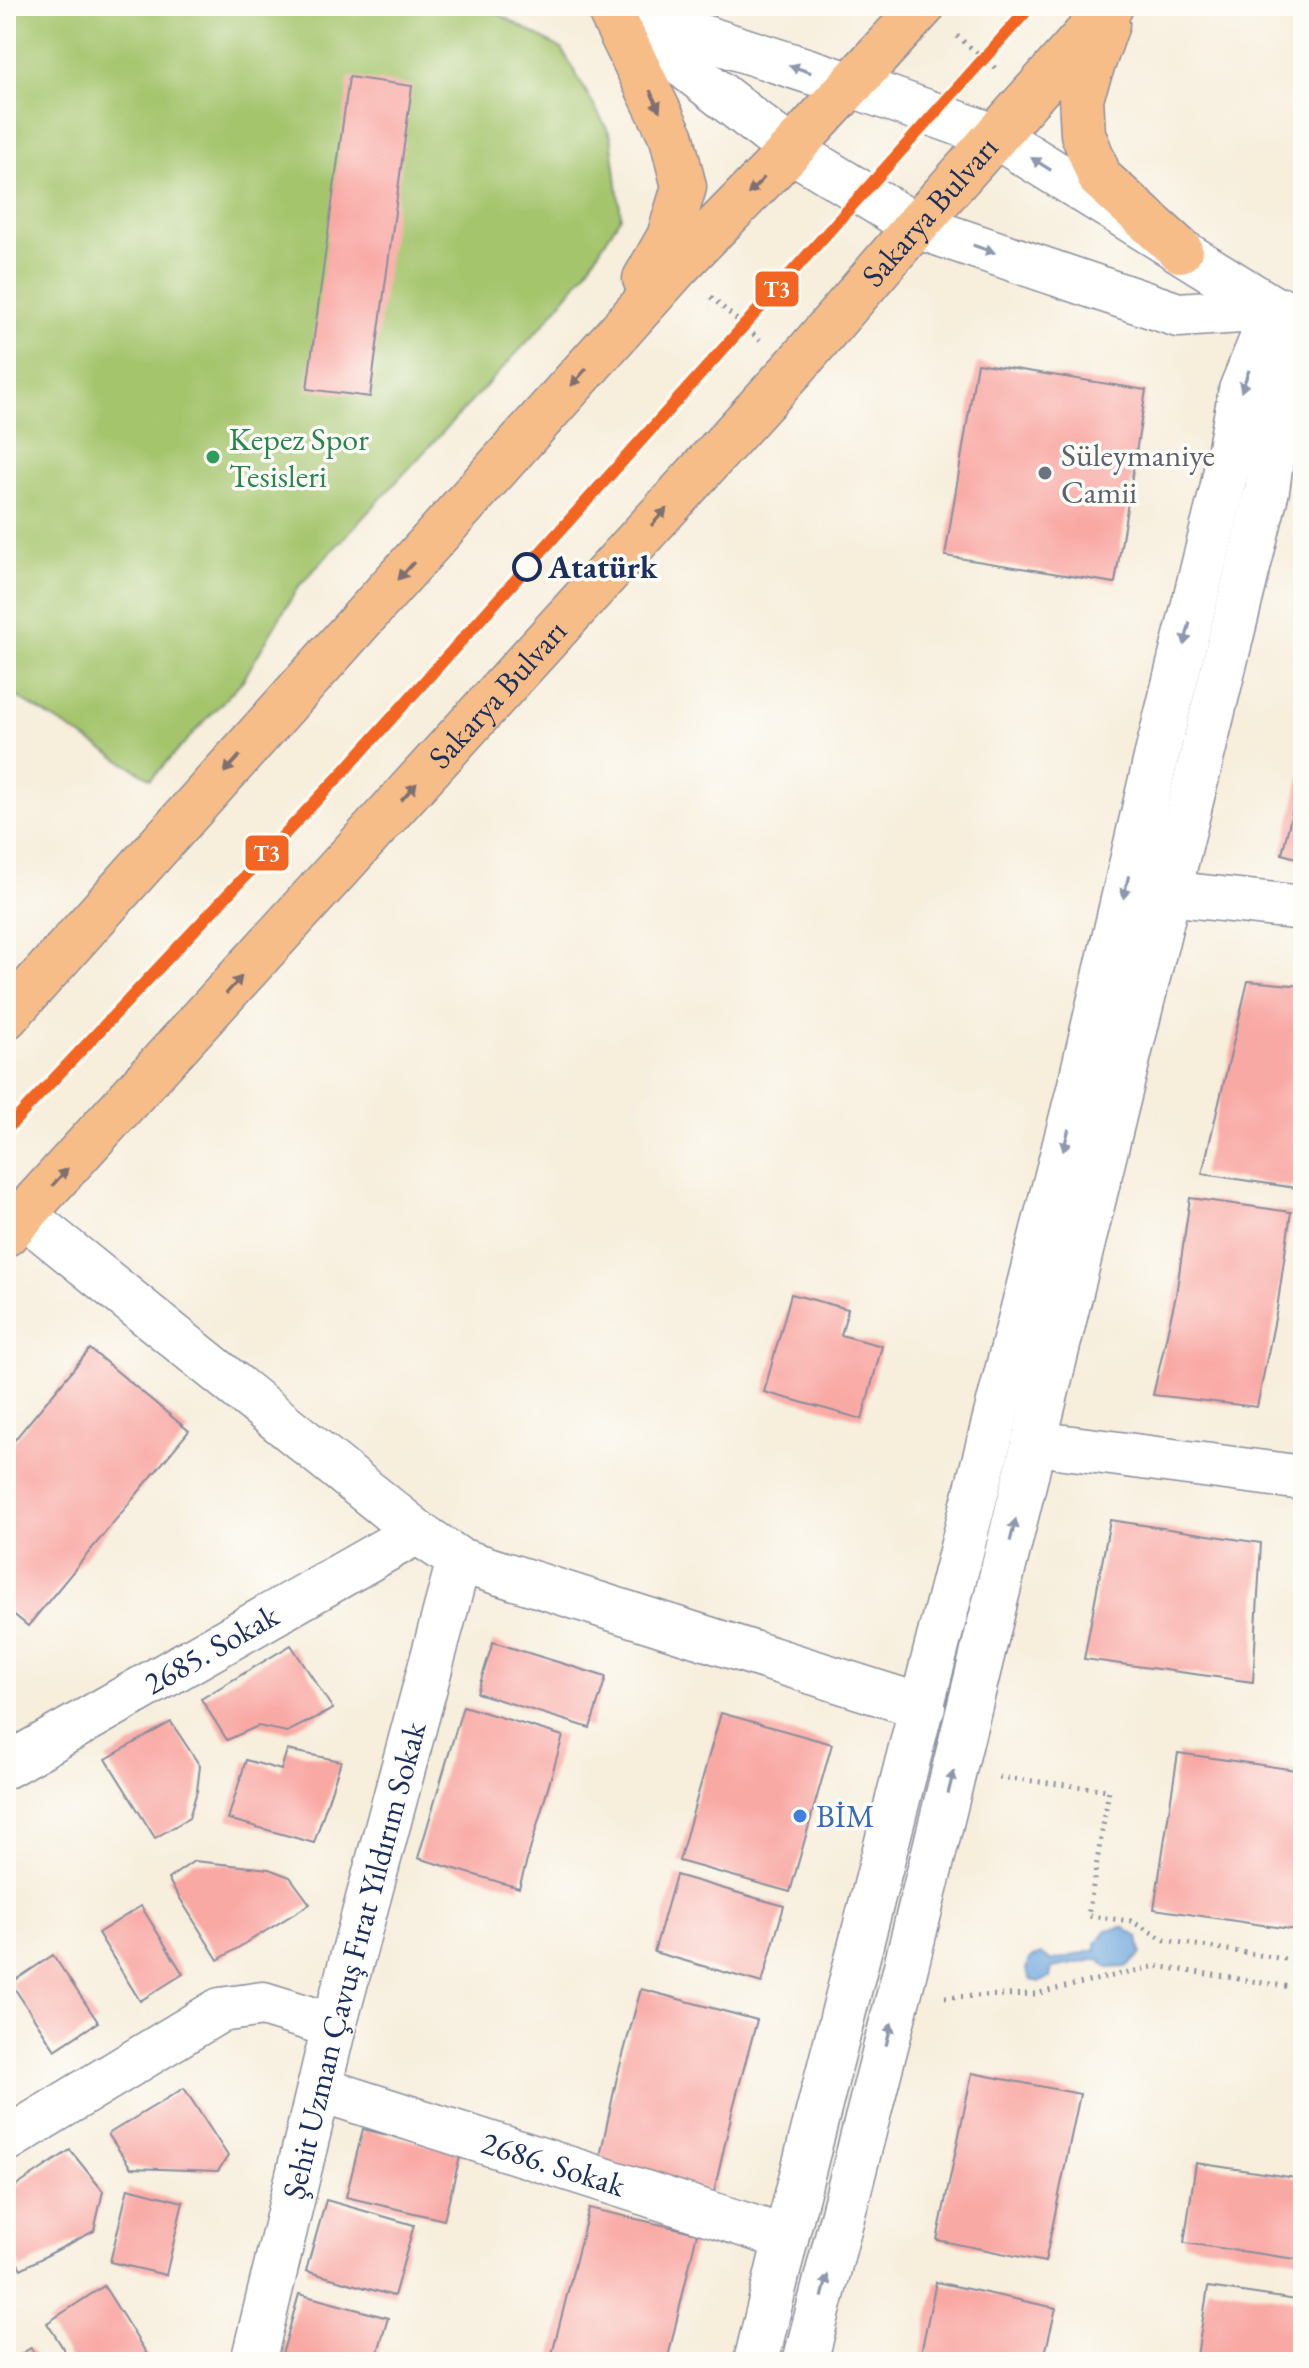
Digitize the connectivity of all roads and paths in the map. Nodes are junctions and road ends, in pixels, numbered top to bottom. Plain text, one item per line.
1 (607, 6) edge
2 (923, 6) edge
3 (1112, 6) edge
4 (852, 85) junction
5 (1032, 97) junction
6 (997, 137) junction
7 (791, 150) junction
8 (916, 226) junction
9 (1180, 250) junction
10 (677, 267) junction
11 (1288, 310) edge
12 (608, 345) junction
13 (793, 369) junction
14 (1167, 893) junction
15 (1303, 908) edge
16 (6, 1017) edge
17 (15, 1225) edge
18 (1034, 1443) junction
19 (1303, 1478) edge
20 (417, 1532) junction
21 (459, 1560) junction
22 (923, 1707) junction
23 (6, 1766) edge
24 (990, 1776) dead end
25 (1303, 1962) edge
26 (1303, 1989) edge
27 (936, 1998) dead end
28 (334, 2026) junction
29 (319, 2089) junction
30 (6, 2140) edge
31 (786, 2238) junction
32 (251, 2361) edge
33 (756, 2362) edge
34 (805, 2362) edge

4 -> 1 street
1 - 7 street
1 -> 12 main road
2 - 4 main road
2 - 5 path
3 - 5 main road, Sakarya Bulvarı
3 - 9 main road
4 - 6 street
4 - 7 main road
5 - 6 main road, Sakarya Bulvarı
6 - 8 main road, Sakarya Bulvarı
9 -> 6 street
7 - 8 street
7 -> 10 main road
8 -> 11 street
8 - 13 main road, Sakarya Bulvarı
9 - 11 street
10 - 12 main road
10 - 13 path
11 - 14 street
11 -> 22 street
12 -> 16 main road
17 -> 13 main road, Sakarya Bulvarı
14 - 15 street
14 - 18 street
17 - 20 street
18 - 19 street
34 -> 18 street
20 - 21 street
20 - 23 street, 2685. Sokak
21 - 22 street
21 - 28 street, Şehit Uzman Çavuş Fırat Yıldırım Sokak
22 - 31 street
24 - 25 path
26 - 27 path
28 - 29 street, Şehit Uzman Çavuş Fırat Yıldırım Sokak
28 - 30 street
29 - 31 street, 2686. Sokak
29 - 32 street, Şehit Uzman Çavuş Fırat Yıldırım Sokak
31 - 33 street

